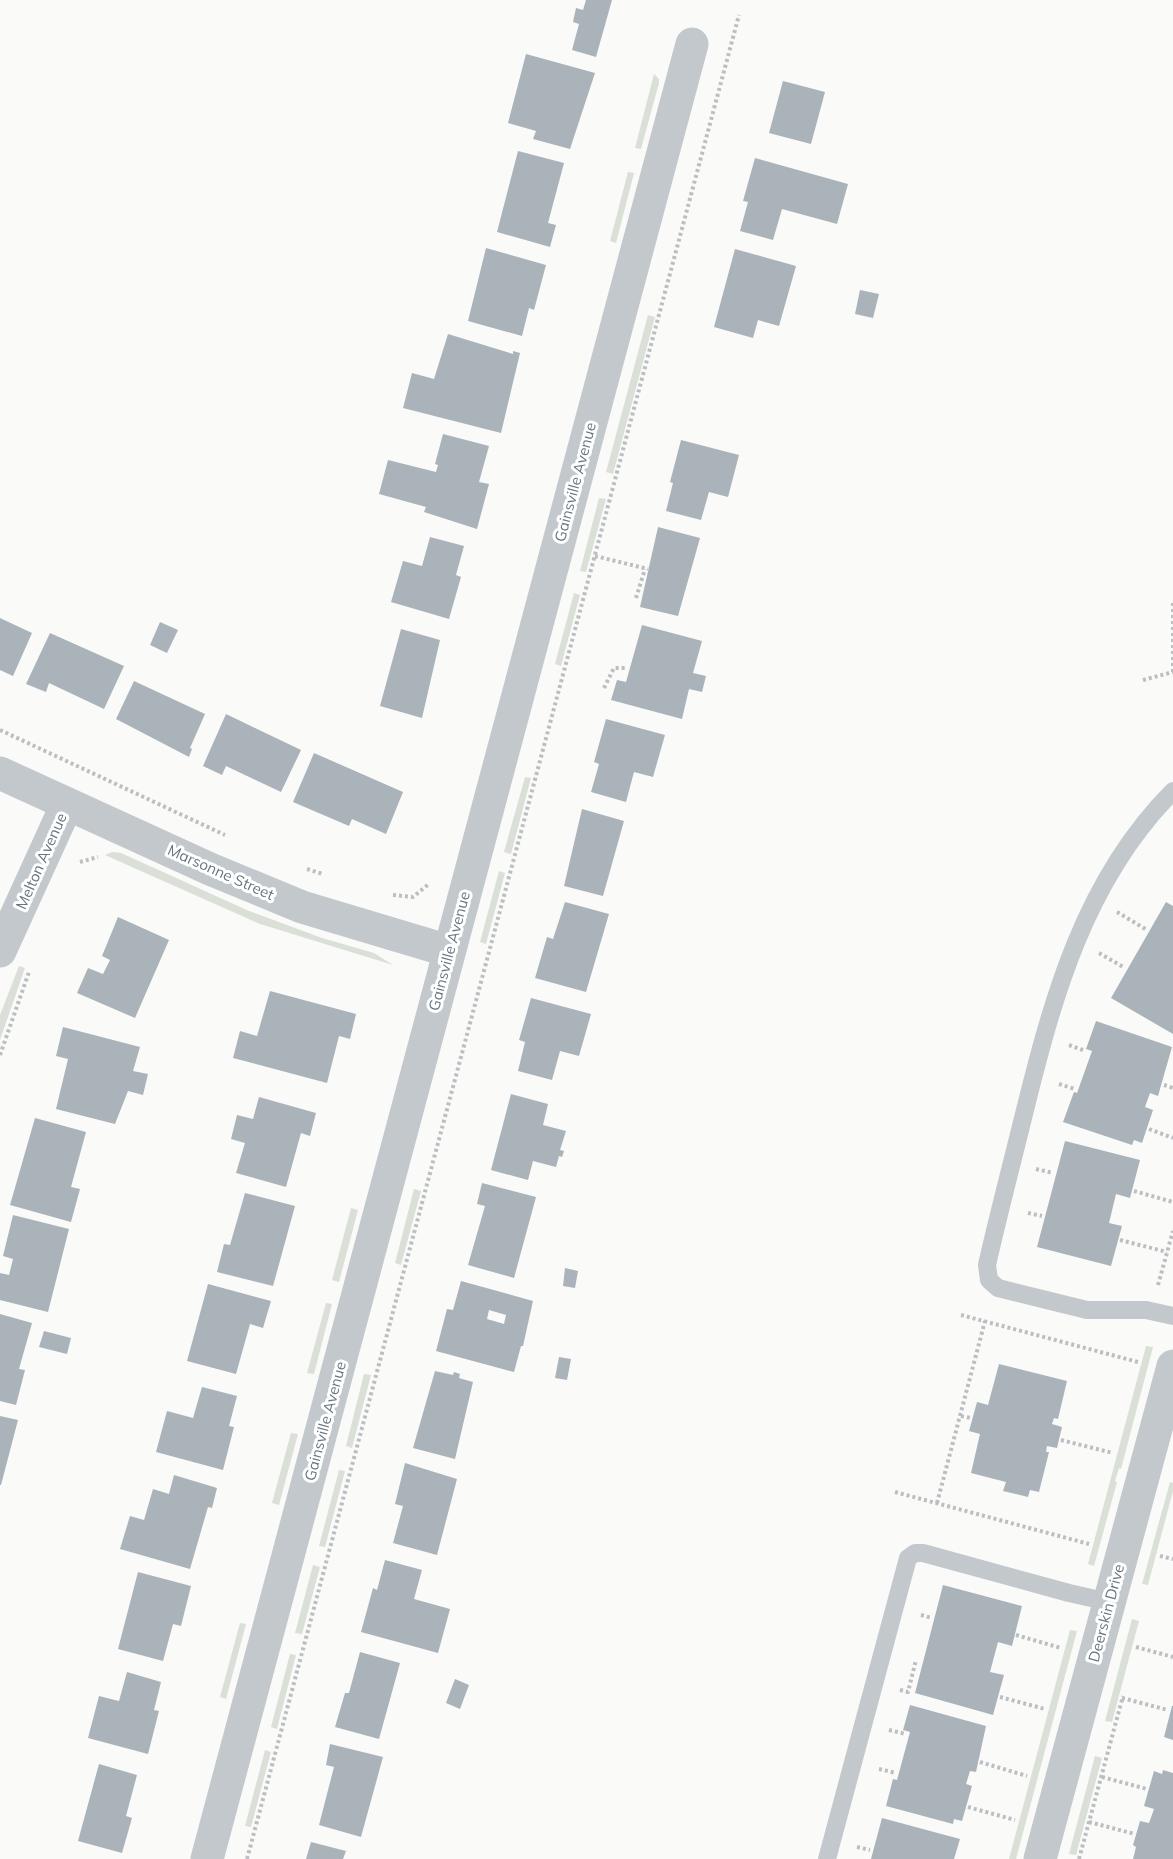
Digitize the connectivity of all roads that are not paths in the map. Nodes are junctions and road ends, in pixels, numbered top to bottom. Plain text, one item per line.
1 (692, 44) dead end
2 (0, 772) edge
3 (1173, 791) edge
4 (67, 804) junction
5 (0, 951) edge
6 (449, 951) junction
7 (1173, 1316) edge
8 (1173, 1366) edge
9 (1109, 1602) junction
10 (207, 1859) edge
11 (827, 1859) edge
12 (1040, 1859) edge

1 - 6 street, Gainsville Avenue
2 - 4 street, Marsonne Street
3 - 7 lane
4 - 5 street, Melton Avenue
4 - 6 street, Marsonne Street
6 - 10 street, Gainsville Avenue
8 - 9 street, Deerskin Drive
9 - 11 lane
9 - 12 street, Deerskin Drive

